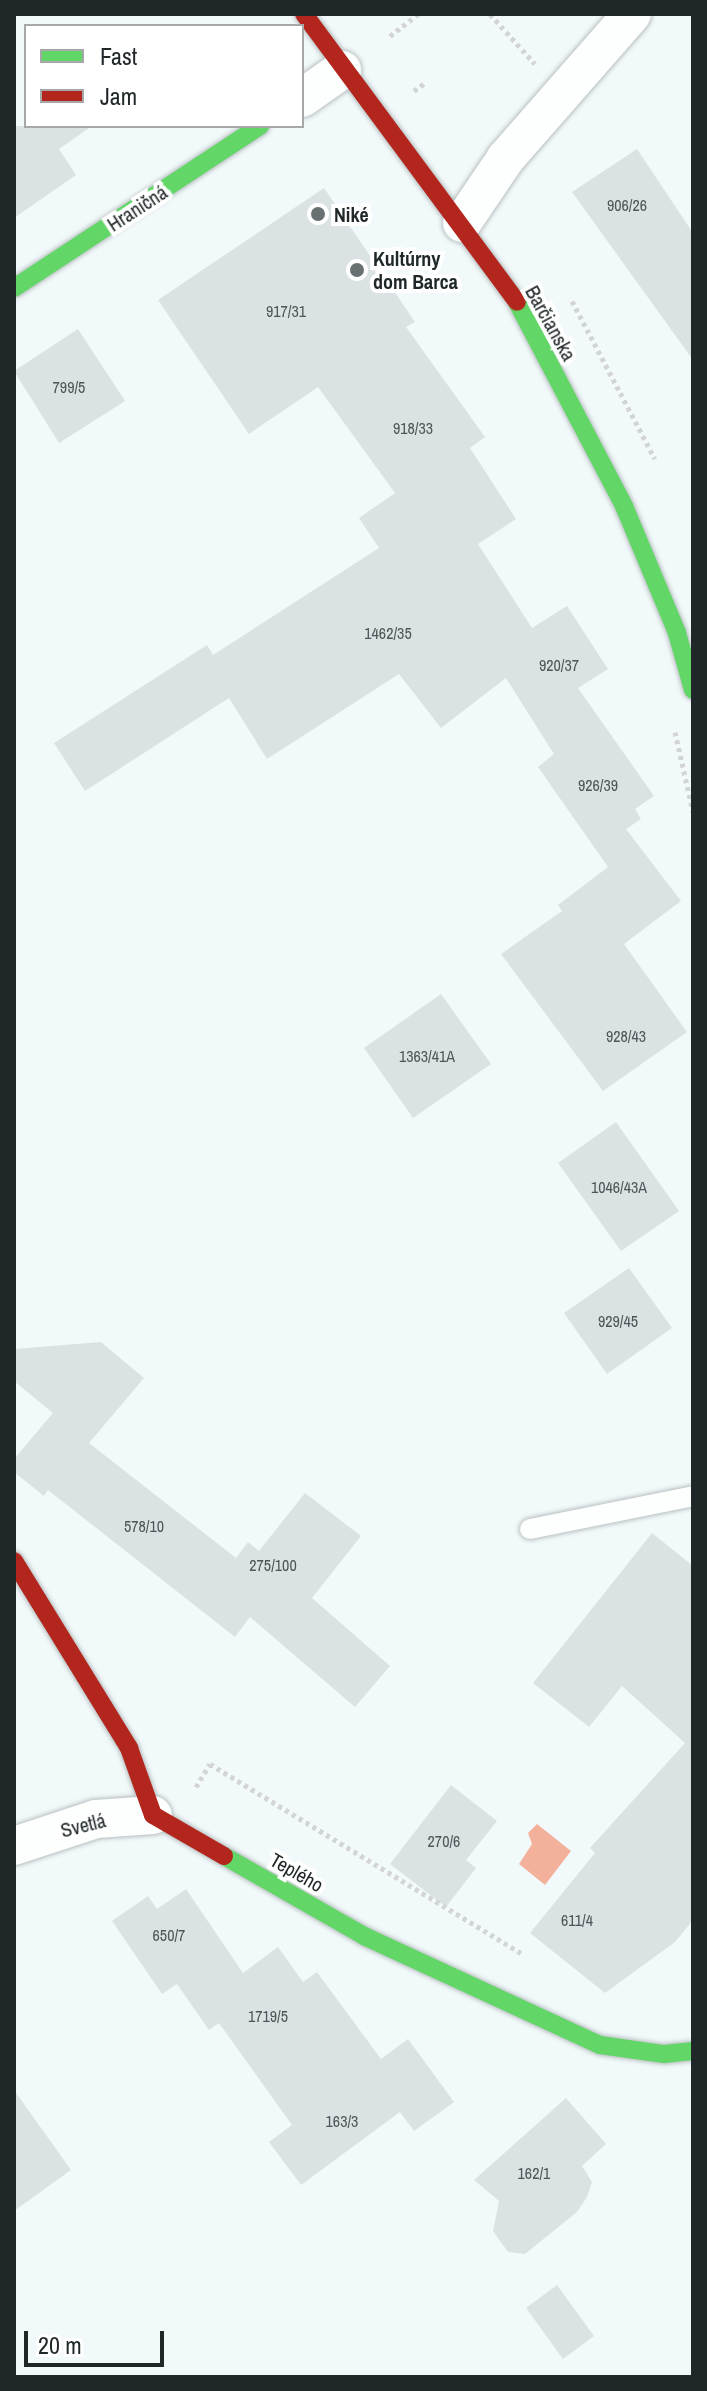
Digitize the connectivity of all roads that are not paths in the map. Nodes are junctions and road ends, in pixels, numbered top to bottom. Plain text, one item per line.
1 (304, 14) edge
2 (632, 14) edge
3 (342, 70) junction
4 (304, 97) edge
5 (257, 128) edge
6 (462, 223) junction
7 (14, 288) edge
8 (693, 690) edge
9 (693, 1496) edge
10 (530, 1529) dead end
11 (14, 1561) edge
12 (153, 1815) junction
13 (14, 1846) edge
14 (693, 2051) edge

1 - 3 street, Barčianska
2 - 6 street
3 - 4 street
3 - 6 street, Barčianska
5 - 7 street, Hraničná
6 - 8 street, Barčianska
9 - 10 lane
11 - 12 street
12 - 13 street, Svetlá
12 - 14 street, Teplého

